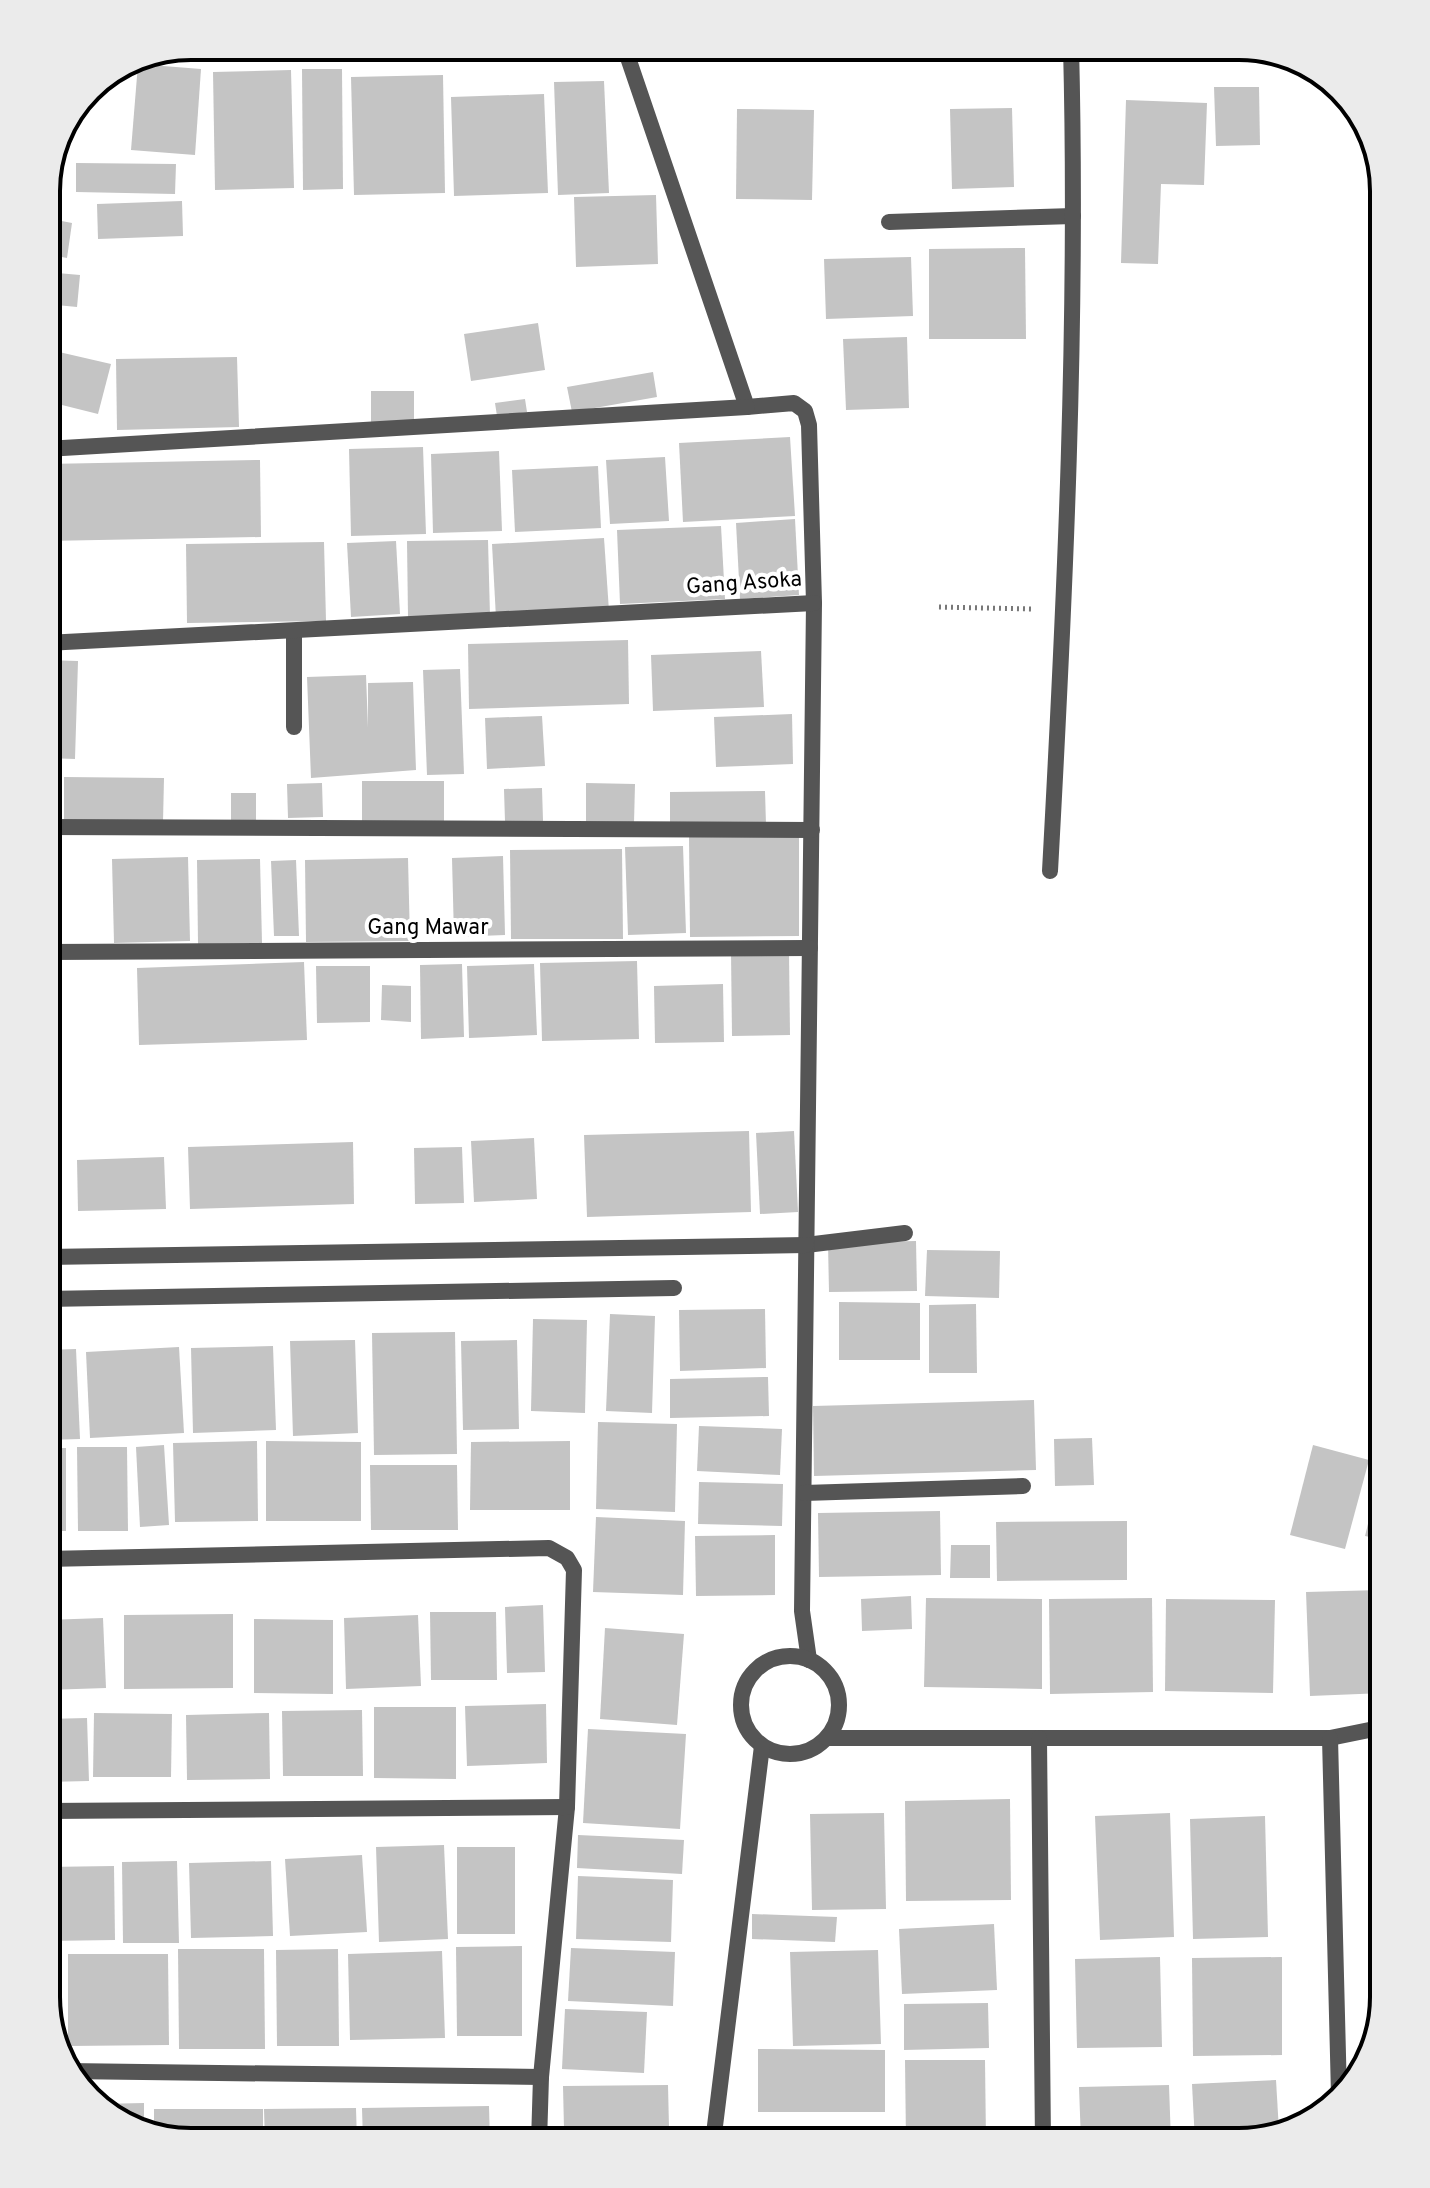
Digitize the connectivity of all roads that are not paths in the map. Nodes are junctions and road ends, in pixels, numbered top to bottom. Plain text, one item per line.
1 (629, 60) edge
2 (1071, 60) edge
3 (1073, 216) junction
4 (889, 222) dead end
5 (747, 407) junction
6 (60, 448) edge
7 (814, 603) junction
8 (294, 632) junction
9 (60, 642) edge
10 (294, 727) dead end
11 (60, 827) edge
12 (812, 830) junction
13 (1050, 871) dead end
14 (810, 948) junction
15 (60, 952) edge
16 (905, 1233) dead end
17 (806, 1245) junction
18 (60, 1257) edge
19 (674, 1288) dead end
20 (60, 1299) edge
21 (1023, 1486) dead end
22 (804, 1493) junction
23 (60, 1559) edge
24 (809, 1660) junction
25 (1370, 1730) edge
26 (827, 1738) junction
27 (1039, 1738) junction
28 (1330, 1738) junction
29 (762, 1746) junction
30 (567, 1807) junction
31 (60, 1811) edge
32 (84, 2071) edge
33 (541, 2077) junction
34 (1339, 2082) edge
35 (539, 2128) edge
36 (715, 2128) edge
37 (1043, 2128) edge

1 - 5 street
2 - 3 street
3 - 4 street
3 - 13 street
5 - 6 street
5 - 7 street, Gang Asoka
7 - 8 street, Gang Asoka
7 - 12 street
8 - 9 street, Gang Asoka
8 - 10 street
11 - 12 street
12 - 14 street
14 - 15 street, Gang Mawar
14 - 17 street
16 - 17 street
17 - 18 street
17 - 22 street
19 - 20 street
21 - 22 street
22 - 24 street
23 - 30 street
24 - 26 street
24 - 29 street
25 - 28 street
26 - 27 street
26 - 29 street
27 - 28 street
27 - 37 street
28 - 34 street
29 - 36 street
30 - 31 street
30 - 33 street
32 - 33 street
33 - 35 street

